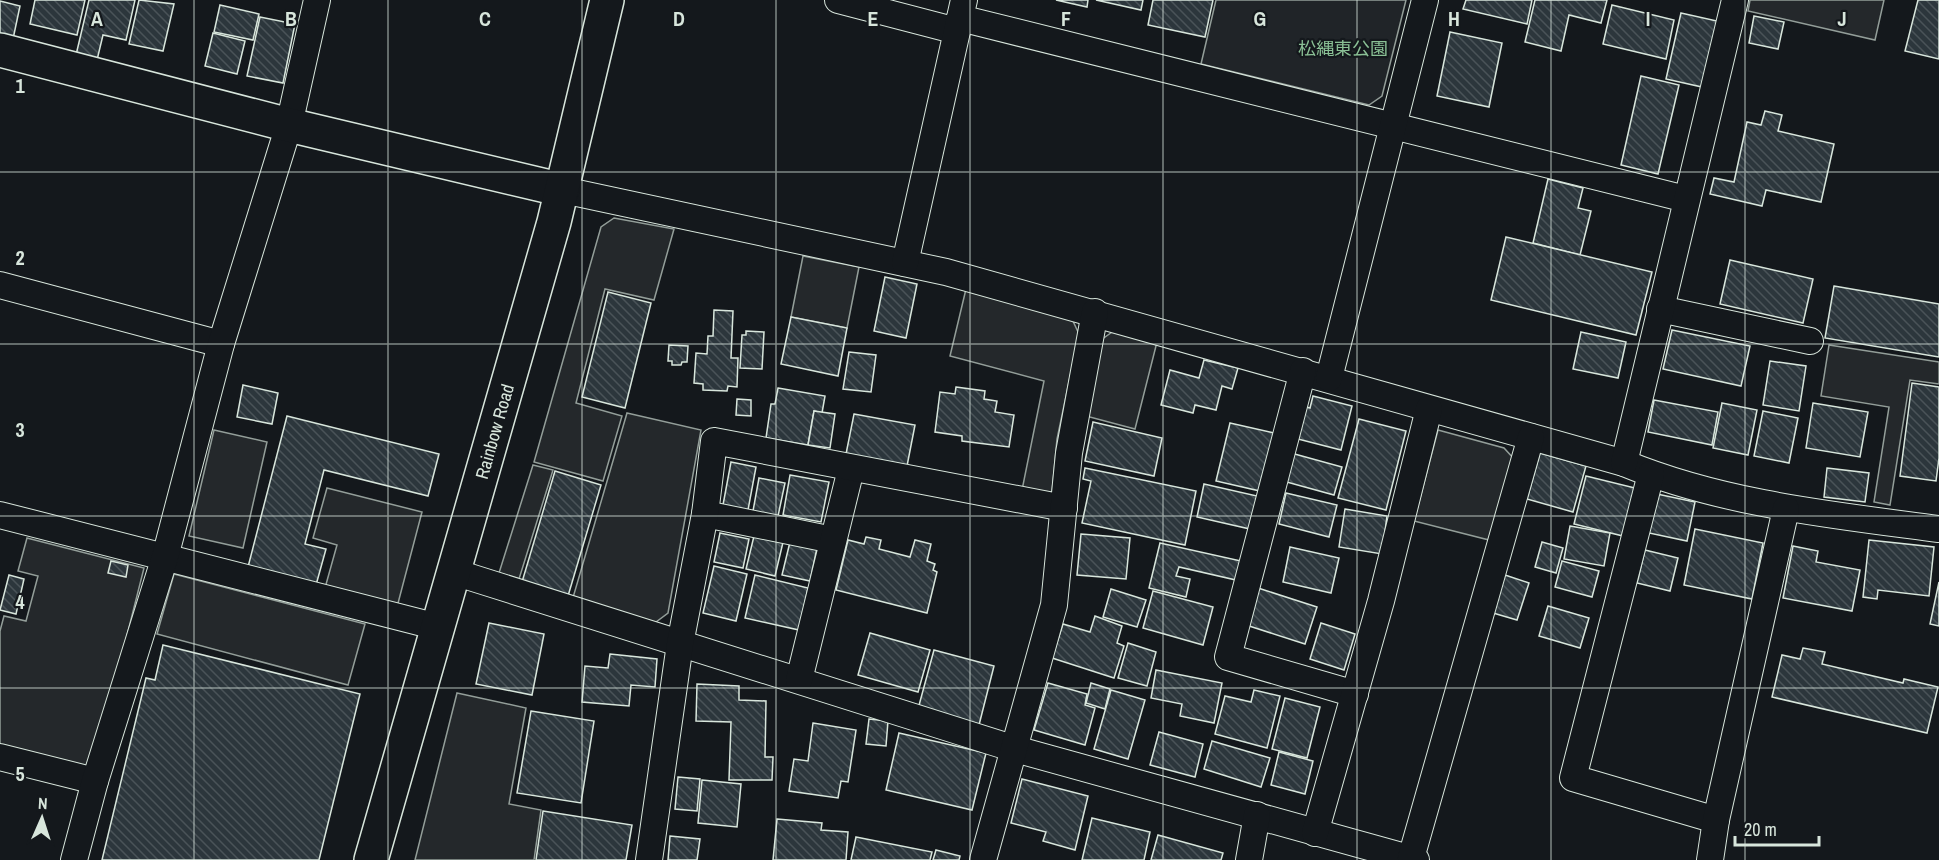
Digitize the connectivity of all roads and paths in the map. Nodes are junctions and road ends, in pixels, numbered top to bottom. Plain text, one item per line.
1 (317, 0) edge
2 (608, 0) edge
3 (838, 0) edge
4 (1425, 0) edge
5 (1735, 0) edge
6 (960, 16) edge
7 (0, 50) edge
8 (289, 125) junction
9 (1393, 126) junction
10 (563, 190) junction
11 (1686, 198) junction
12 (904, 263) junction
13 (0, 285) edge
14 (1660, 309) junction
15 (1095, 312) junction
16 (1810, 342) dead end
17 (221, 344) junction
18 (1303, 371) junction
19 (1329, 378) junction
20 (1429, 409) junction
21 (1530, 437) junction
22 (1624, 463) junction
23 (851, 468) junction
24 (1651, 474) junction
25 (1064, 508) junction
26 (1786, 509) junction
27 (705, 514) junction
28 (0, 515) edge
29 (1939, 529) edge
30 (833, 540) junction
31 (165, 557) junction
32 (454, 572) junction
33 (438, 627) junction
34 (680, 644) junction
35 (799, 680) junction
36 (1355, 694) junction
37 (1015, 749) junction
38 (0, 757) edge
39 (95, 781) junction
40 (1257, 815) junction
41 (1716, 820) junction
42 (1315, 833) junction
43 (1414, 859) edge
44 (74, 860) edge
45 (371, 860) edge
46 (649, 860) edge
47 (983, 860) edge
48 (1249, 860) edge
49 (1710, 860) edge

1 - 8 street
2 - 10 street, Rainbow Road
3 - 6 street
4 - 9 street
5 - 11 street
6 - 9 street
6 - 12 street
7 - 8 street
8 - 10 street
8 - 17 street
9 - 11 street
9 - 19 street
10 - 12 street
10 - 32 street, Rainbow Road
11 - 14 street
12 - 15 street
13 - 17 street
14 - 16 street
14 - 22 street
15 - 18 street
15 - 25 street
17 - 31 street
18 - 19 street
18 - 36 street
19 - 20 street
20 - 21 street
20 - 36 street
21 - 22 street
21 - 43 street
22 - 24 street
23 - 25 street
23 - 27 street
23 - 30 street
24 - 26 street
24 - 41 street
25 - 37 street
26 - 29 street
26 - 41 street
27 - 30 street
27 - 34 street
28 - 31 street
30 - 35 street
31 - 33 street
31 - 39 street
32 - 33 street, Rainbow Road
32 - 34 street
33 - 45 street, Rainbow Road
34 - 35 street
34 - 46 street
35 - 37 street
36 - 42 street
37 - 40 street
37 - 47 street
38 - 39 street
39 - 44 street
40 - 42 street
40 - 48 street
41 - 49 street
42 - 43 street

